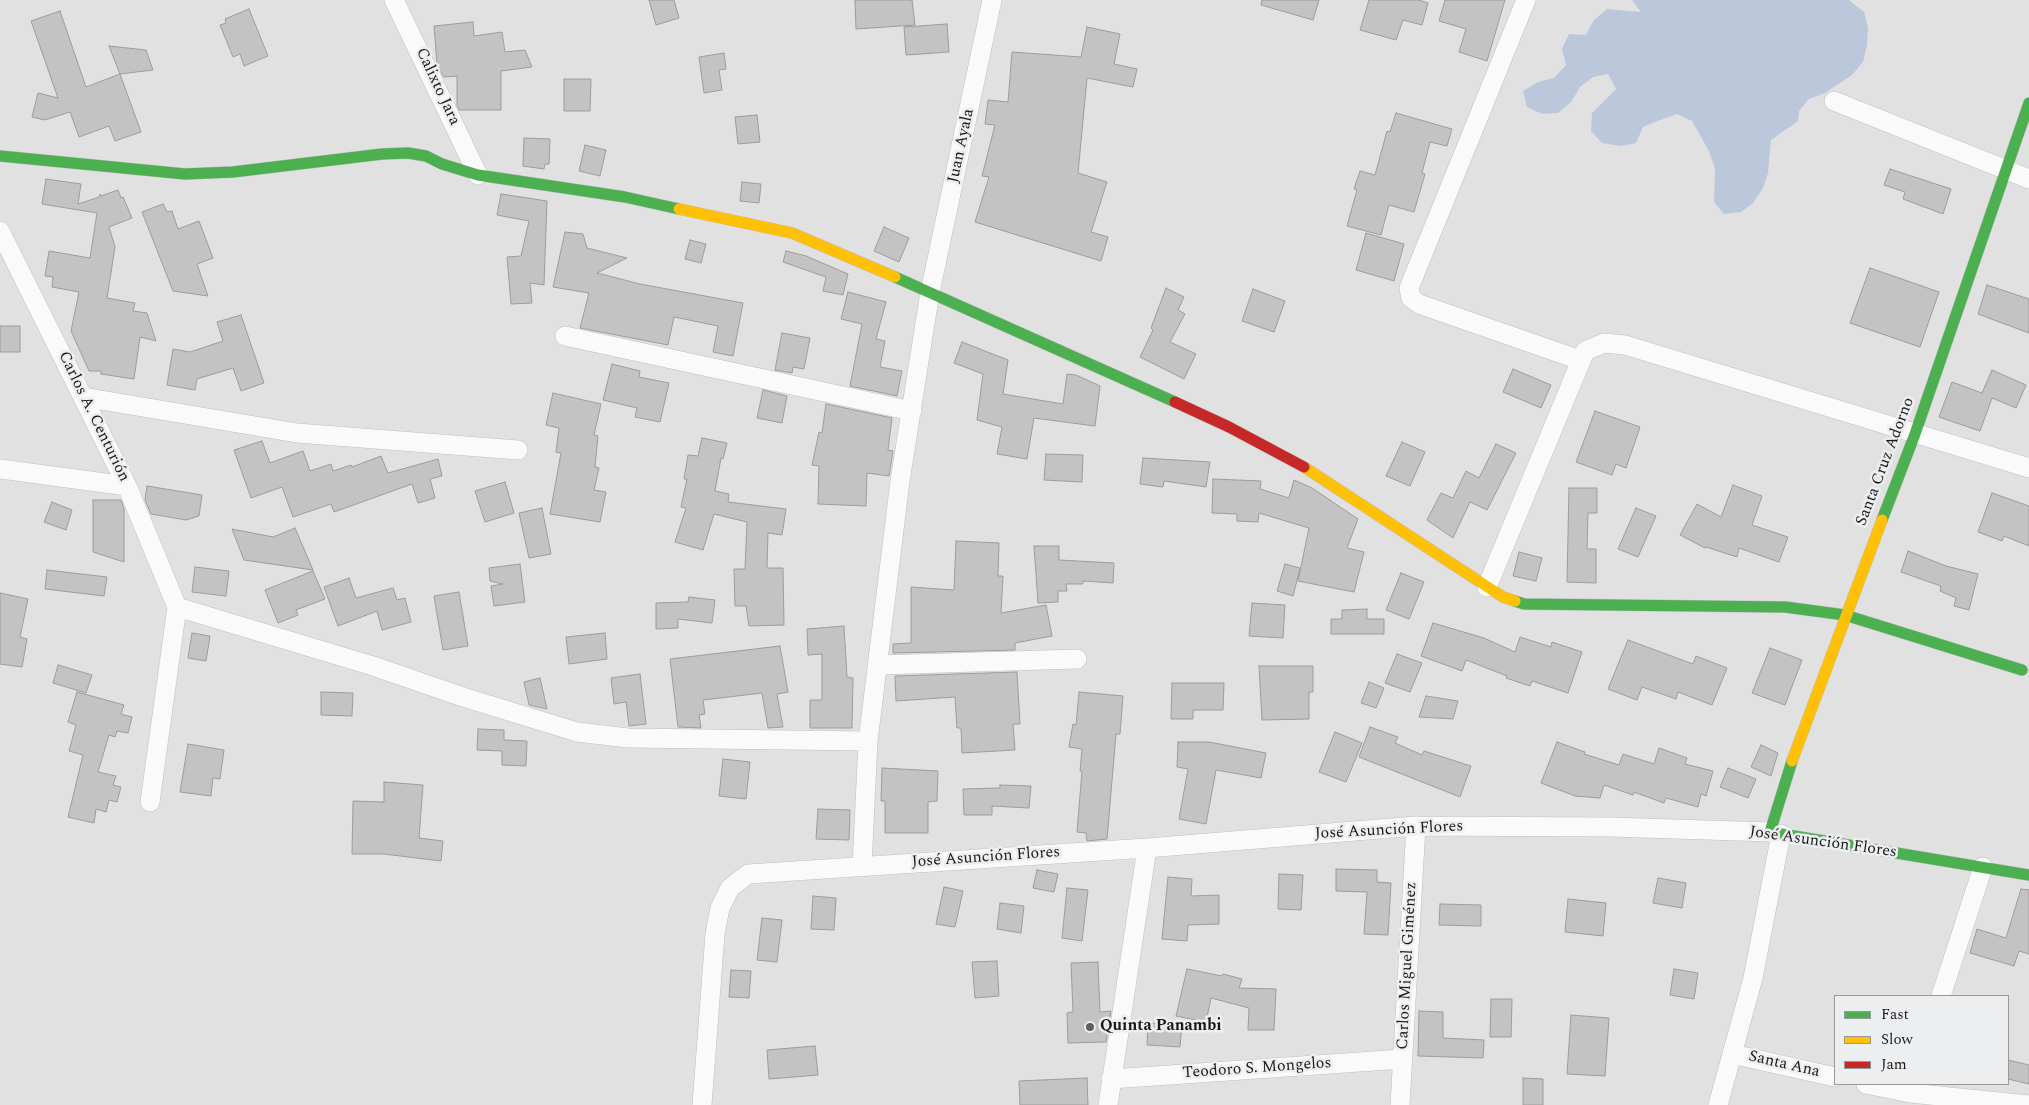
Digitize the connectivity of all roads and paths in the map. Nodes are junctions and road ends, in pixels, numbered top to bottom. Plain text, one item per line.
1 (394, 0) edge
2 (992, 0) edge
3 (1526, 0) edge
4 (1834, 101) dead end
5 (2029, 103) edge
6 (0, 156) edge
7 (2006, 170) junction
8 (478, 175) junction
9 (2029, 179) edge
10 (0, 231) edge
11 (930, 292) junction
12 (566, 336) dead end
13 (1580, 360) junction
14 (83, 397) junction
15 (912, 410) junction
16 (1915, 434) junction
17 (518, 450) dead end
18 (2029, 468) edge
19 (0, 469) edge
20 (127, 486) junction
21 (1486, 587) junction
22 (177, 607) junction
23 (1845, 615) junction
24 (1077, 659) dead end
25 (877, 665) junction
26 (2022, 670) dead end
27 (868, 741) junction
28 (150, 802) dead end
29 (1416, 826) junction
30 (1776, 833) junction
31 (1147, 848) junction
32 (862, 866) junction
33 (1983, 867) junction
34 (2029, 875) edge
35 (1941, 995) edge
36 (1732, 1054) junction
37 (1403, 1059) junction
38 (1834, 1077) edge
39 (1111, 1079) junction
40 (1870, 1085) edge
41 (1909, 1094) edge
42 (702, 1105) edge
43 (1108, 1105) edge
44 (1400, 1105) edge
45 (1718, 1105) edge
46 (2029, 1105) edge

1 - 8 street, Calixto Jara
2 - 11 street, Juan Ayala
3 - 13 street
4 - 7 street
5 - 7 street, Santa Cruz Adorno
6 - 8 street
7 - 9 street
7 - 16 street, Santa Cruz Adorno
8 - 11 street
10 - 14 street, Carlos A. Centurión
11 - 15 street, Juan Ayala
11 - 21 street
12 - 15 street
13 - 16 street
13 - 21 street
14 - 17 street
14 - 20 street, Carlos A. Centurión
15 - 25 street, Juan Ayala
16 - 18 street
16 - 23 street, Santa Cruz Adorno
19 - 20 street
20 - 22 street, Carlos A. Centurión
21 - 23 street
22 - 27 street
22 - 28 street
23 - 26 street
23 - 30 street, Santa Cruz Adorno
24 - 25 street
25 - 27 street, Juan Ayala
27 - 32 street, Juan Ayala
29 - 30 street, José Asunción Flores
29 - 31 street, José Asunción Flores
29 - 37 street, Carlos Miguel Giménez
30 - 33 street, José Asunción Flores
30 - 36 street
31 - 32 street, José Asunción Flores
31 - 39 street
32 - 42 street, José Asunción Flores
33 - 34 street, José Asunción Flores
33 - 35 street
36 - 38 street, Santa Ana
36 - 45 street
37 - 39 street, Teodoro S. Mongelos
37 - 44 street, Carlos Miguel Giménez
39 - 43 street
40 - 41 street
41 - 46 street

